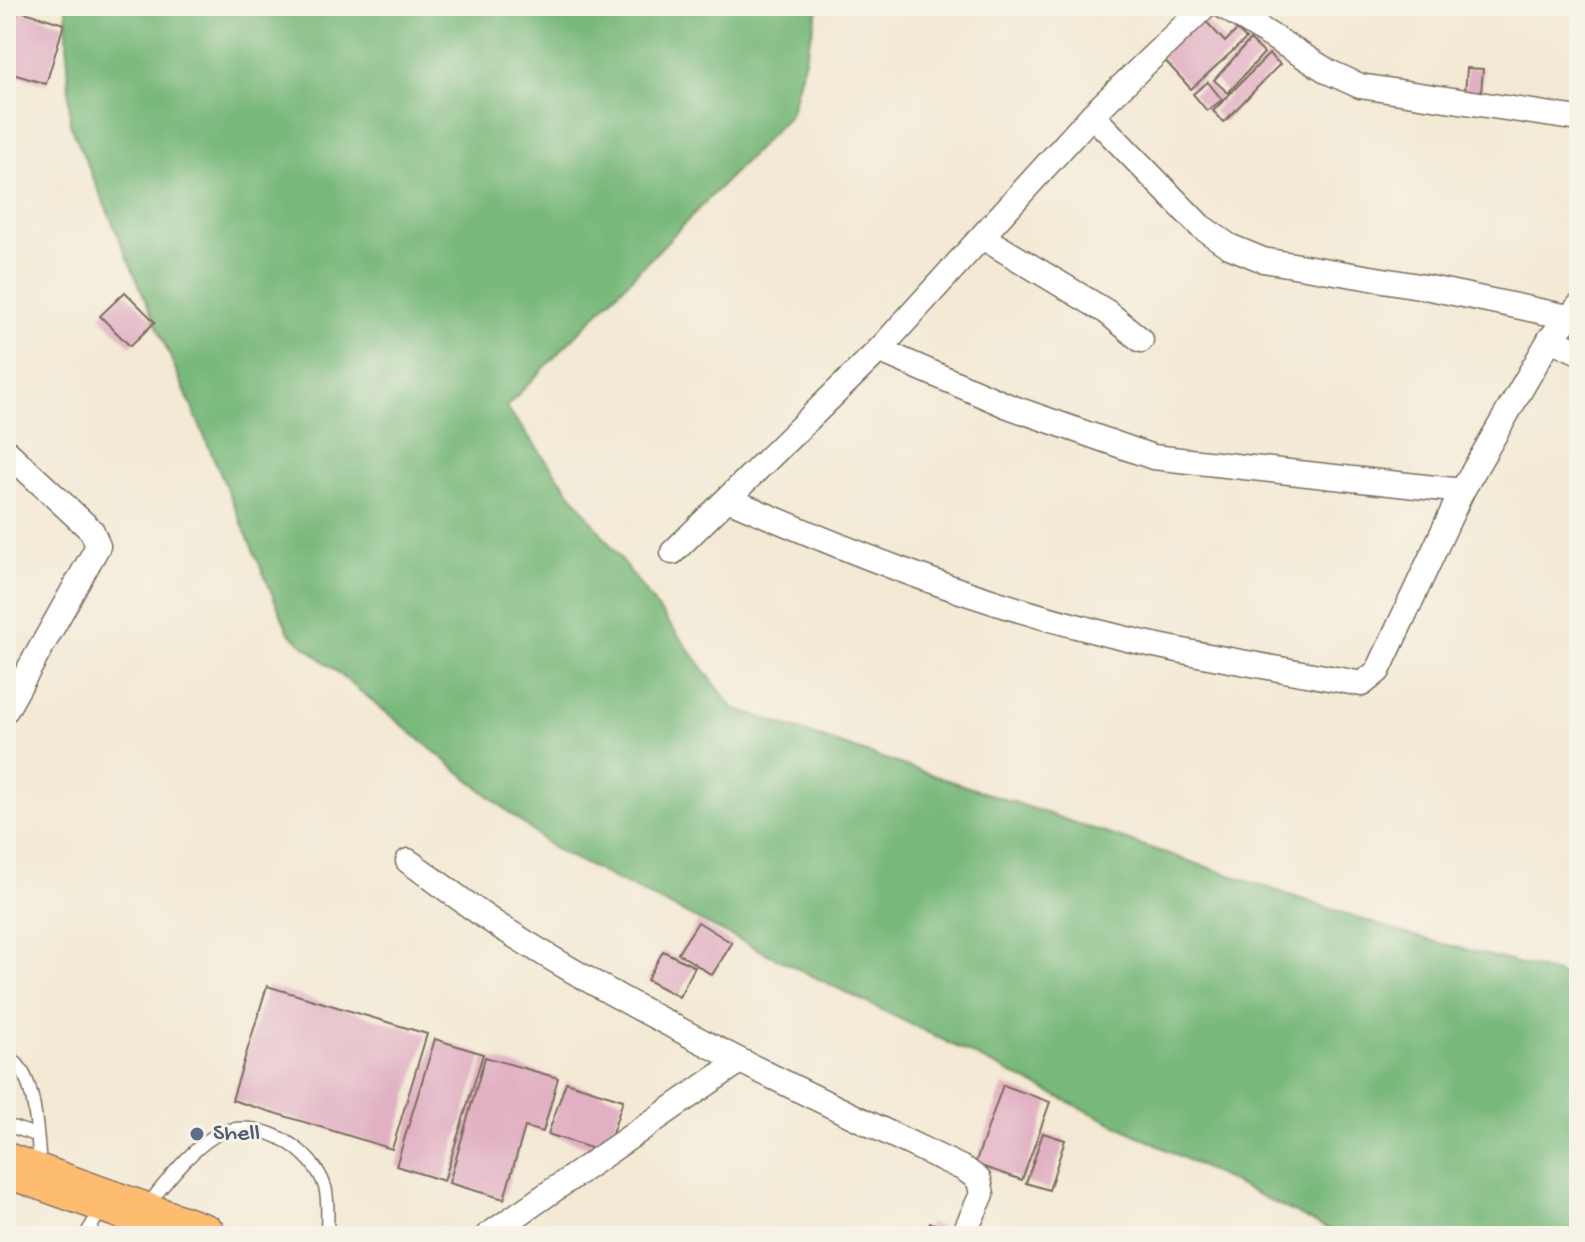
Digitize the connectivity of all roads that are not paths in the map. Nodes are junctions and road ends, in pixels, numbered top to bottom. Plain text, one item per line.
1 (1205, 6) edge
2 (1223, 6) edge
3 (1092, 115) junction
4 (1579, 119) edge
5 (982, 237) junction
6 (1573, 312) edge
7 (1550, 339) junction
8 (1141, 340) dead end
9 (879, 350) junction
10 (1579, 352) edge
11 (6, 451) edge
12 (1462, 491) junction
13 (728, 499) junction
14 (673, 552) dead end
15 (6, 710) edge
16 (408, 861) dead end
17 (6, 1056) edge
18 (740, 1061) junction
19 (6, 1125) edge
20 (28, 1159) edge
21 (110, 1217) edge
22 (204, 1236) edge
23 (327, 1236) edge
24 (487, 1236) edge
25 (963, 1236) edge

1 - 3 street
2 - 4 street
3 - 5 street
3 - 6 street
5 - 8 street
5 - 9 street
6 - 7 street
7 - 10 street
7 - 12 street
9 - 12 street
9 - 13 street
11 - 15 street
12 - 13 street
13 - 14 street
16 - 18 street
17 - 20 lane
18 - 24 street
18 - 25 street
19 - 20 lane
20 - 21 highway
21 - 22 highway
21 - 23 lane

